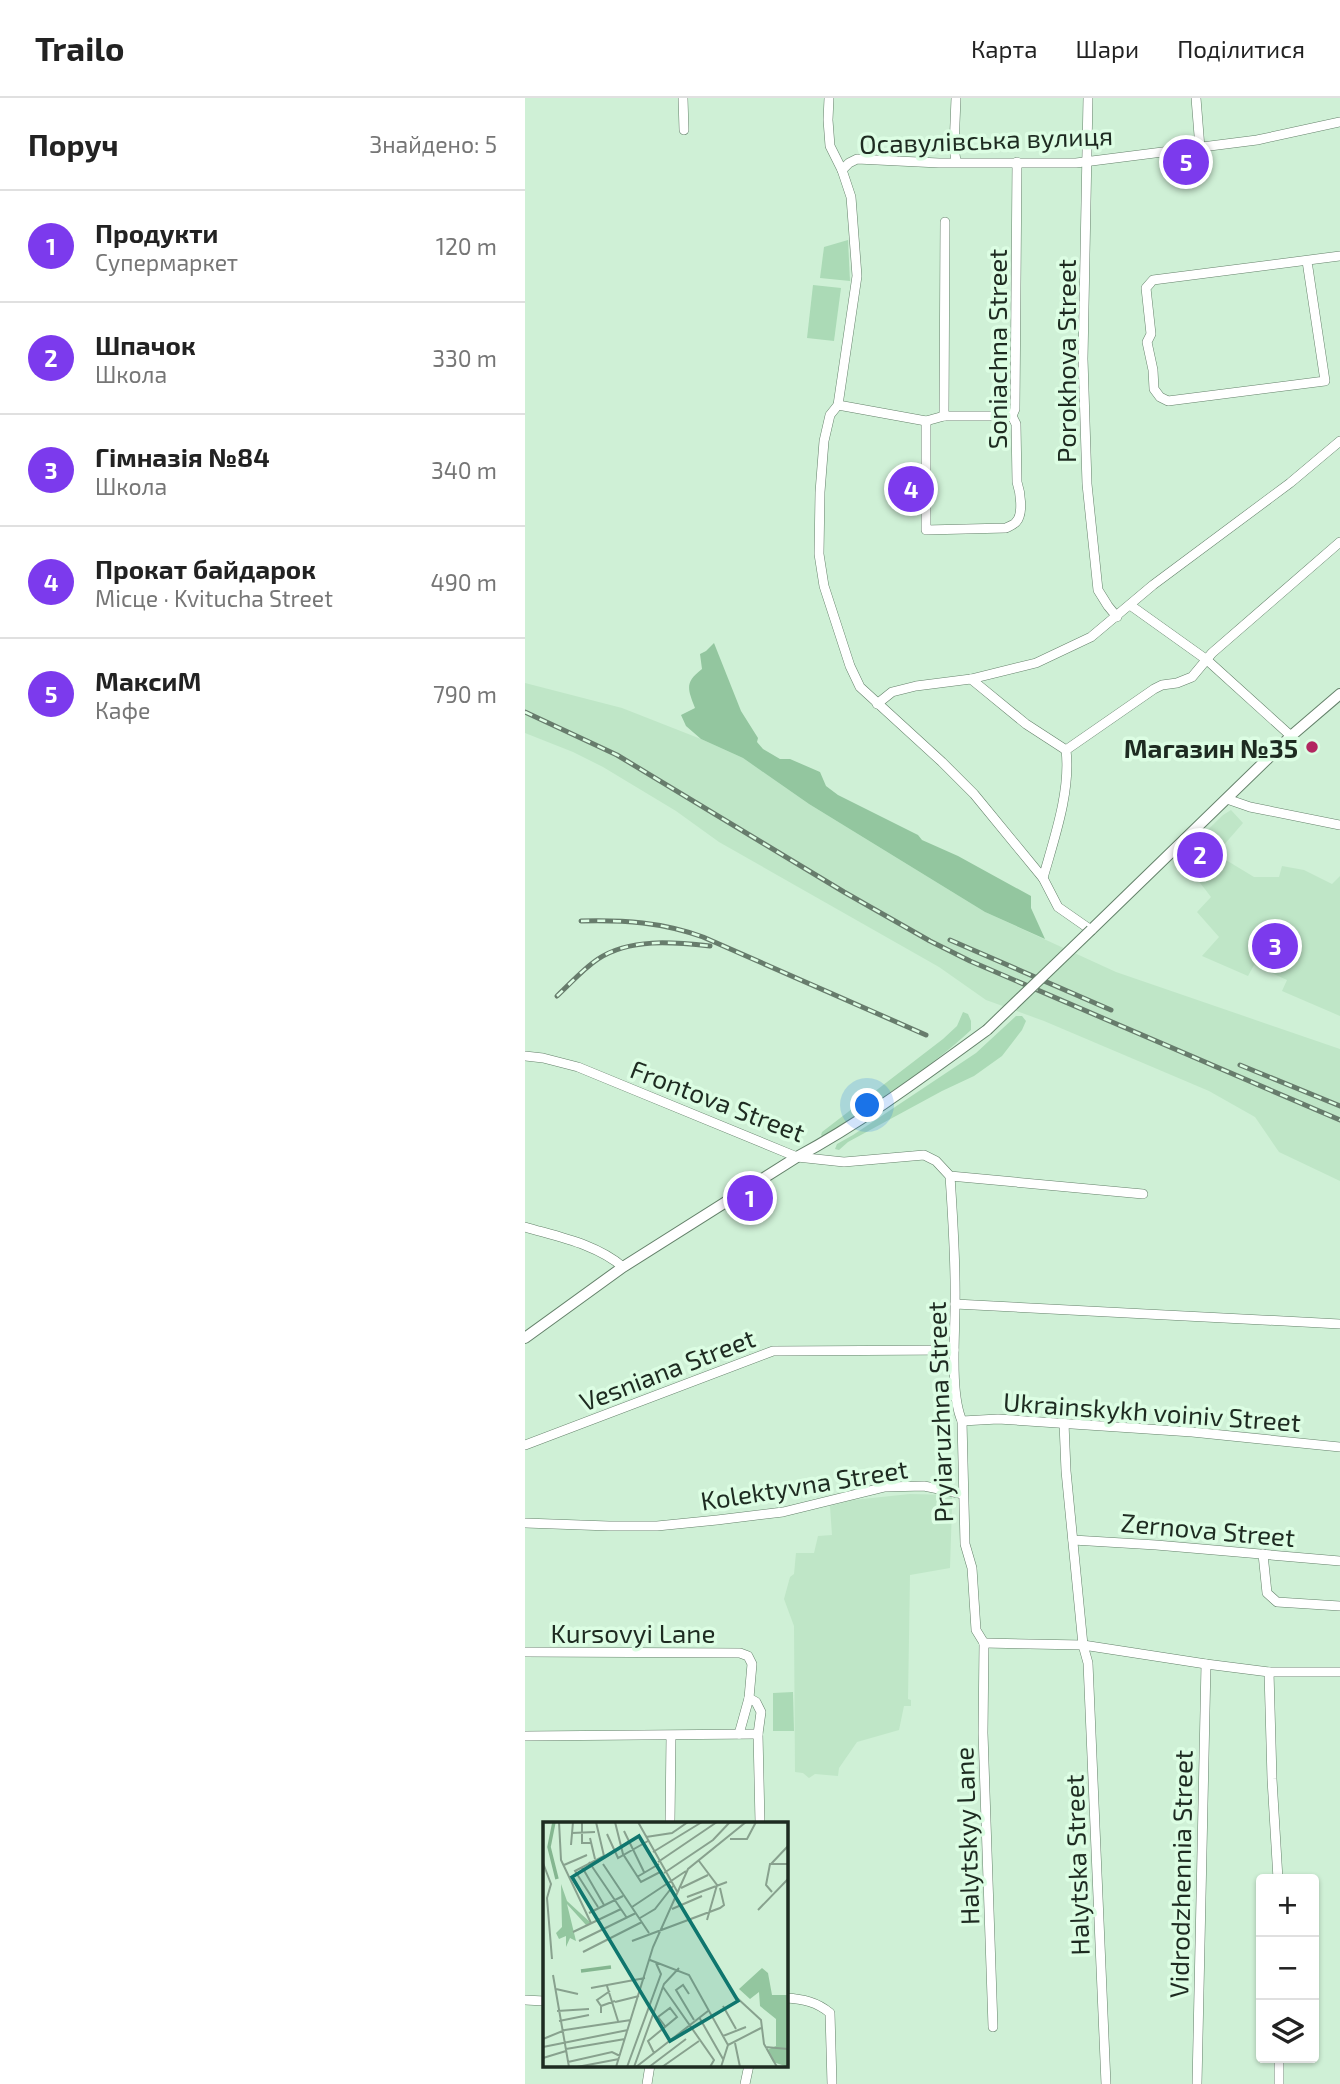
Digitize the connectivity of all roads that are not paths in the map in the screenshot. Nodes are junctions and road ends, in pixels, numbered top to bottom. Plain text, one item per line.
1 (683, 98) edge
2 (829, 98) edge
3 (956, 98) edge
4 (1088, 98) edge
5 (1196, 98) edge
6 (1340, 122) edge
7 (684, 130) dead end
8 (1200, 148) junction
9 (956, 161) junction
10 (1086, 161) junction
11 (1017, 162) junction
12 (842, 170) junction
13 (945, 222) dead end
14 (1340, 256) edge
15 (1307, 261) junction
16 (838, 405) junction
17 (944, 416) junction
18 (1012, 416) junction
19 (926, 421) junction
20 (1340, 441) edge
21 (1340, 542) edge
22 (1130, 605) junction
23 (1117, 617) junction
24 (1207, 660) junction
25 (971, 679) junction
26 (1340, 694) edge
27 (877, 704) junction
28 (1290, 736) junction
29 (1066, 750) junction
30 (1227, 799) junction
31 (1340, 825) edge
32 (1043, 878) junction
33 (1091, 930) junction
34 (525, 1056) edge
35 (797, 1157) junction
36 (950, 1176) junction
37 (1143, 1194) dead end
38 (525, 1227) edge
39 (623, 1267) junction
40 (955, 1304) junction
41 (1340, 1324) edge
42 (525, 1338) edge
43 (954, 1350) junction
44 (962, 1421) junction
45 (1064, 1423) junction
46 (525, 1445) edge
47 (1340, 1447) edge
48 (963, 1494) junction
49 (525, 1523) edge
50 (1073, 1540) junction
51 (1263, 1554) junction
52 (1340, 1561) edge
53 (1340, 1606) edge
54 (984, 1643) junction
55 (1083, 1644) junction
56 (525, 1652) edge
57 (1206, 1664) junction
58 (1269, 1672) junction
59 (1340, 1672) edge
60 (749, 1698) junction
61 (739, 1734) junction
62 (758, 1734) junction
63 (525, 1736) edge
64 (671, 1736) junction
65 (670, 1822) edge
66 (760, 1822) edge
67 (1278, 1874) edge
68 (787, 1998) edge
69 (525, 2000) edge
70 (543, 2001) edge
71 (993, 2027) dead end
72 (1279, 2063) edge
73 (650, 2066) edge
74 (749, 2066) edge
75 (647, 2084) edge
76 (745, 2084) edge
77 (832, 2084) edge
78 (1106, 2084) edge
79 (1197, 2084) edge
80 (1279, 2084) edge

1 - 7 street
2 - 12 street
3 - 9 street
4 - 10 street, Porokhova Street
5 - 8 street
6 - 8 street, Осавулівська вулиця
8 - 10 street, Осавулівська вулиця
9 - 11 street, Осавулівська вулиця
9 - 12 street, Осавулівська вулиця
10 - 11 street, Осавулівська вулиця
10 - 23 street, Porokhova Street
11 - 18 street, Soniachna Street
12 - 16 street
13 - 17 street
14 - 15 street
15 - 15 street
16 - 19 street
16 - 27 street
17 - 18 street
17 - 19 street
18 - 19 street, Soniachna Street
20 - 22 street
21 - 24 street
22 - 23 street
22 - 24 street
23 - 25 street
24 - 28 street
24 - 29 street
25 - 27 street
25 - 29 street
26 - 28 street
27 - 32 street
28 - 30 street
29 - 32 street
30 - 31 street
30 - 33 street
32 - 33 street
33 - 35 street, bridge
34 - 35 street, Frontova Street
35 - 36 street, Frontova Street
35 - 39 street
36 - 37 street
36 - 40 street, Pryiaruzhna Street
38 - 39 street
39 - 42 street
40 - 41 street
40 - 43 street, Pryiaruzhna Street
43 - 44 street, Pryiaruzhna Street
43 - 46 street, Vesniana Street
44 - 45 street, Ukrainskykh voiniv Street
44 - 48 street, Pryiaruzhna Street
45 - 47 street, Ukrainskykh voiniv Street
45 - 50 street, Halytska Street
48 - 49 street, Kolektyvna Street
48 - 54 street, Pryiaruzhna Street
50 - 51 street, Zernova Street
50 - 55 street, Halytska Street
51 - 52 street, Zernova Street
51 - 53 street
54 - 55 street
54 - 71 street, Halytskyy Lane
55 - 57 street
55 - 78 street, Halytska Street
56 - 60 street, Kursovyi Lane
57 - 58 street
57 - 79 street, Vidrodzhennia Street
58 - 59 street
58 - 67 street
60 - 61 street
60 - 62 street
61 - 62 street
61 - 64 street
62 - 66 street
63 - 64 street
64 - 65 street
68 - 77 street
69 - 70 street
72 - 80 street
73 - 75 street
74 - 76 street

